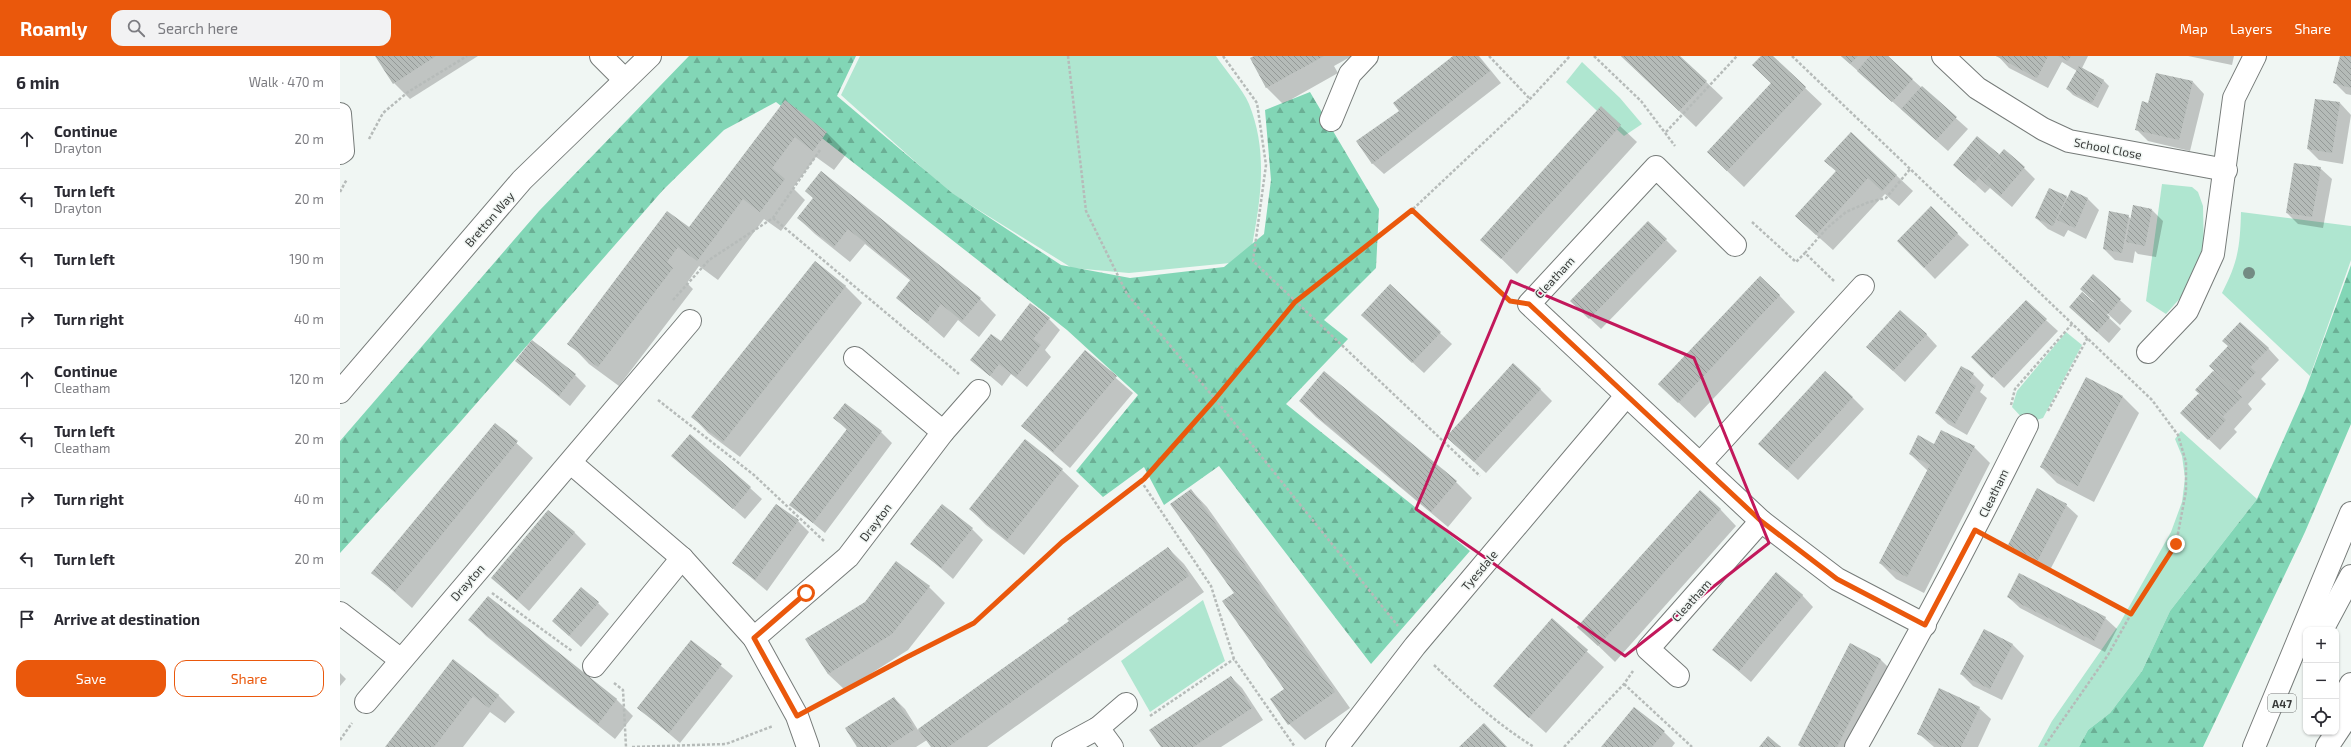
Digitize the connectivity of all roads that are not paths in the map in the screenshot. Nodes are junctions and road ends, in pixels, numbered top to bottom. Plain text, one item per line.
1 (601, 56) edge
2 (650, 56) edge
3 (1367, 56) edge
4 (1943, 56) edge
5 (2255, 56) edge
6 (625, 80) junction
7 (340, 114) edge
8 (1330, 120) dead end
9 (340, 153) edge
10 (2226, 170) junction
11 (1735, 245) dead end
12 (1857, 292) road end
13 (690, 321) road end
14 (2148, 352) dead end
15 (856, 358) dead end
16 (979, 391) road end
17 (340, 392) edge
18 (1626, 396) junction
19 (2027, 425) road end
20 (944, 432) junction
21 (571, 463) junction
22 (1700, 464) junction
23 (2351, 513) edge
24 (1761, 521) junction
25 (682, 558) junction
26 (2351, 576) edge
27 (340, 612) edge
28 (1925, 625) junction
29 (2324, 627) edge
30 (754, 638) junction
31 (401, 660) junction
32 (2304, 663) edge
33 (594, 666) road end
34 (1678, 676) dead end
35 (2351, 684) edge
36 (366, 702) dead end
37 (1126, 704) road end
38 (2339, 706) edge
39 (2351, 711) edge
40 (1098, 728) junction
41 (2324, 735) edge
42 (808, 747) edge
43 (1063, 747) edge
44 (1112, 747) edge
45 (1337, 747) edge
46 (1856, 747) edge
47 (2254, 747) edge
48 (2259, 747) edge
49 (2318, 747) edge
50 (2327, 747) edge

1 - 6 main road
2 - 6 main road, Bretton Way
3 - 8 main road
4 - 10 main road, School Close
5 - 10 main road
6 - 17 main road, Bretton Way
7 - 9 main road
10 - 14 main road
11 - 18 main road, Cleatham
12 - 22 main road
13 - 21 main road, Drayton
15 - 20 main road
16 - 20 main road, Drayton
18 - 22 main road, Cleatham
18 - 45 main road, Tyesdale
19 - 28 main road, Cleatham
20 - 30 main road, Drayton
21 - 25 main road
21 - 31 main road, Drayton
22 - 24 main road, Cleatham
23 - 47 main road, A47
24 - 28 main road, Cleatham
24 - 34 main road, Cleatham
25 - 30 main road
25 - 33 main road
26 - 29 main road
27 - 31 main road
28 - 46 main road, Cleatham
30 - 42 main road
31 - 36 main road, Drayton
32 - 48 main road, A47
35 - 38 main road
37 - 40 main road
39 - 50 main road
40 - 43 main road
40 - 44 main road
41 - 49 main road

